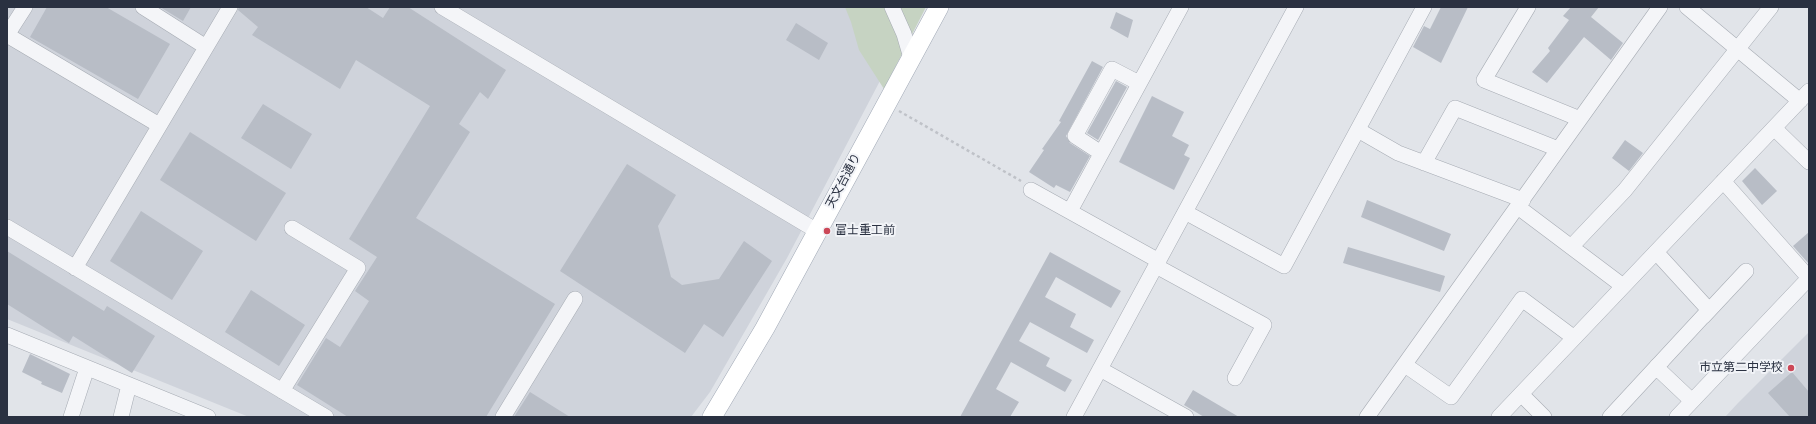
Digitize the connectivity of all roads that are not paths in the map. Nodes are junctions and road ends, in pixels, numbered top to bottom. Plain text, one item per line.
1 (25, 7) edge
2 (143, 7) edge
3 (230, 7) edge
4 (442, 7) edge
5 (892, 7) edge
6 (939, 7) edge
7 (1181, 7) edge
8 (1296, 7) edge
9 (1424, 7) edge
10 (1528, 7) edge
11 (1660, 7) edge
12 (1687, 7) edge
13 (1770, 7) edge
14 (7, 35) edge
15 (206, 47) junction
16 (1736, 49) junction
17 (911, 58) junction
18 (1139, 83) junction
19 (1804, 96) edge
20 (1580, 119) junction
21 (159, 125) junction
22 (1774, 128) junction
23 (1358, 130) junction
24 (1558, 149) junction
25 (1101, 153) junction
26 (1424, 162) junction
27 (1809, 162) edge
28 (1723, 181) junction
29 (1031, 190) road end
30 (1520, 204) junction
31 (1070, 211) junction
32 (1185, 212) junction
33 (7, 227) edge
34 (292, 228) dead end
35 (817, 231) junction
36 (1571, 247) junction
37 (1656, 252) junction
38 (1158, 264) junction
39 (75, 268) junction
40 (1746, 271) dead end
41 (1809, 278) edge
42 (1623, 286) junction
43 (575, 299) dead end
44 (7, 335) edge
45 (1574, 337) junction
46 (1405, 365) junction
47 (1656, 367) junction
48 (87, 368) junction
49 (1100, 369) junction
50 (1235, 378) dead end
51 (130, 385) junction
52 (282, 391) junction
53 (1521, 394) junction
54 (1692, 401) junction
55 (1168, 413) edge
56 (71, 417) edge
57 (121, 417) edge
58 (208, 417) edge
59 (326, 417) edge
60 (503, 417) edge
61 (712, 417) edge
62 (1074, 417) edge
63 (1186, 417) edge
64 (1367, 417) edge
65 (1499, 417) edge
66 (1544, 417) edge
67 (1610, 417) edge
68 (1677, 417) edge

1 - 14 street
2 - 15 street
3 - 15 street
4 - 35 street
5 - 17 street
6 - 17 main road, 天文台通り
7 - 18 street
8 - 32 street
9 - 23 street
10 - 20 street
11 - 20 street
12 - 16 street
13 - 16 street
14 - 21 street
15 - 21 street
16 - 19 street
16 - 36 street
17 - 35 main road, 天文台通り
18 - 25 street
18 - 25 street
19 - 22 street
20 - 24 street
21 - 39 street
22 - 27 street
22 - 28 street
23 - 26 street
23 - 32 street
24 - 26 street
24 - 30 street
25 - 31 street
26 - 30 street
28 - 37 street
28 - 41 street
29 - 31 street
30 - 36 street
30 - 46 street
31 - 38 street
32 - 38 street
33 - 39 street
34 - 52 street
35 - 61 main road, 天文台通り
36 - 42 street
37 - 42 street
37 - 47 street
38 - 49 street
38 - 50 street
39 - 52 street
40 - 47 street
41 - 54 street
42 - 45 street
43 - 60 street
44 - 48 street
45 - 46 street
45 - 53 street
46 - 64 street
47 - 54 street
47 - 67 street
48 - 51 street
48 - 56 street
49 - 55 street
49 - 62 street
51 - 57 street
51 - 58 street
52 - 59 street
53 - 65 street
53 - 66 street
54 - 68 street
55 - 63 street

